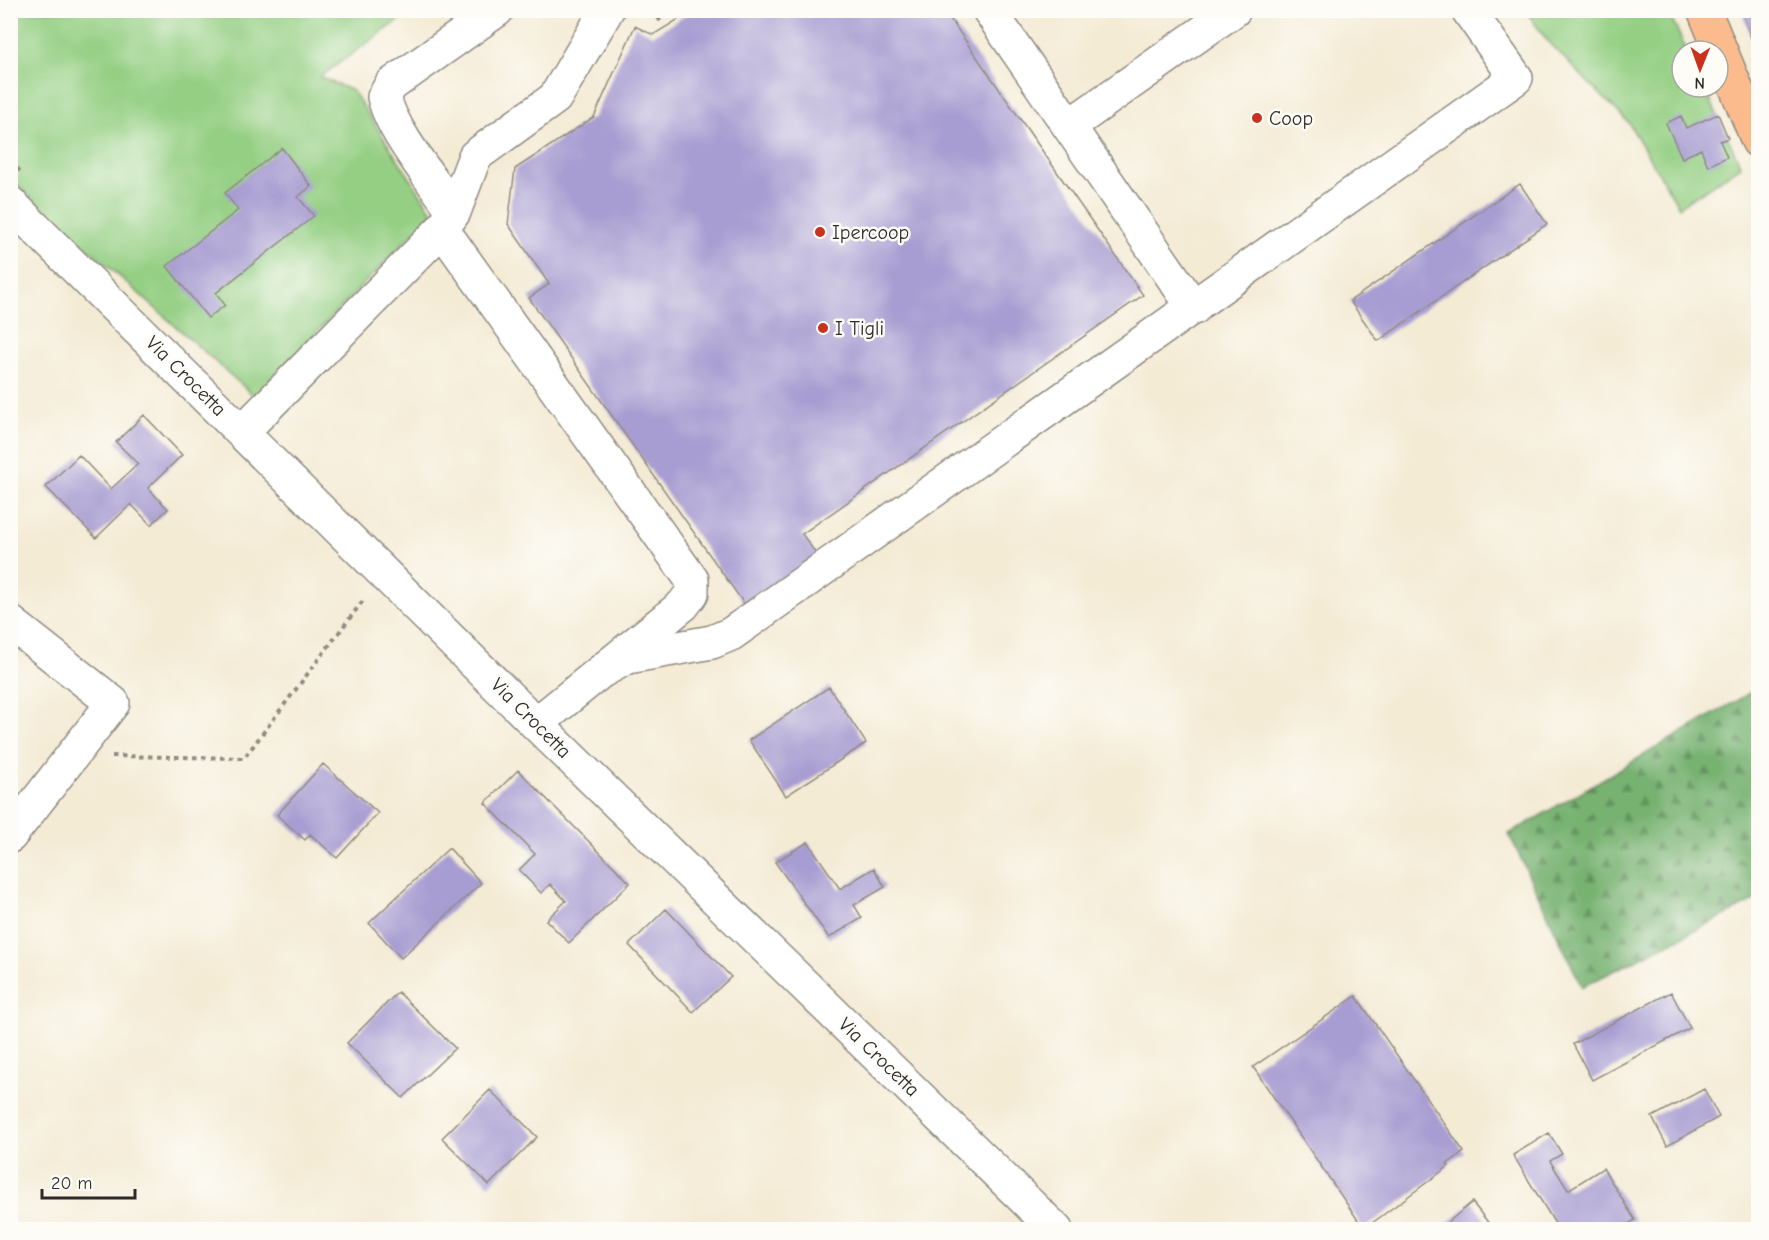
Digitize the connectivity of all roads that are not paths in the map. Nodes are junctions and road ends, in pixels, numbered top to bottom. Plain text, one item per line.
1 (497, 10) edge
2 (606, 10) edge
3 (989, 10) edge
4 (1234, 10) edge
5 (1468, 10) edge
6 (1704, 10) edge
7 (1069, 126) junction
8 (1758, 141) edge
9 (10, 203) edge
10 (448, 221) junction
11 (1194, 308) junction
12 (242, 432) junction
13 (10, 621) edge
14 (602, 670) junction
15 (536, 724) junction
16 (10, 836) edge
17 (1056, 1230) edge

1 - 10 street
2 - 10 street
3 - 7 street
4 - 7 street
5 - 11 street
6 - 8 main road
7 - 11 street
9 - 12 street, Via Crocetta
10 - 12 street
10 - 14 street
11 - 14 street
12 - 15 street, Via Crocetta
13 - 16 street
14 - 15 street
15 - 17 street, Via Crocetta

